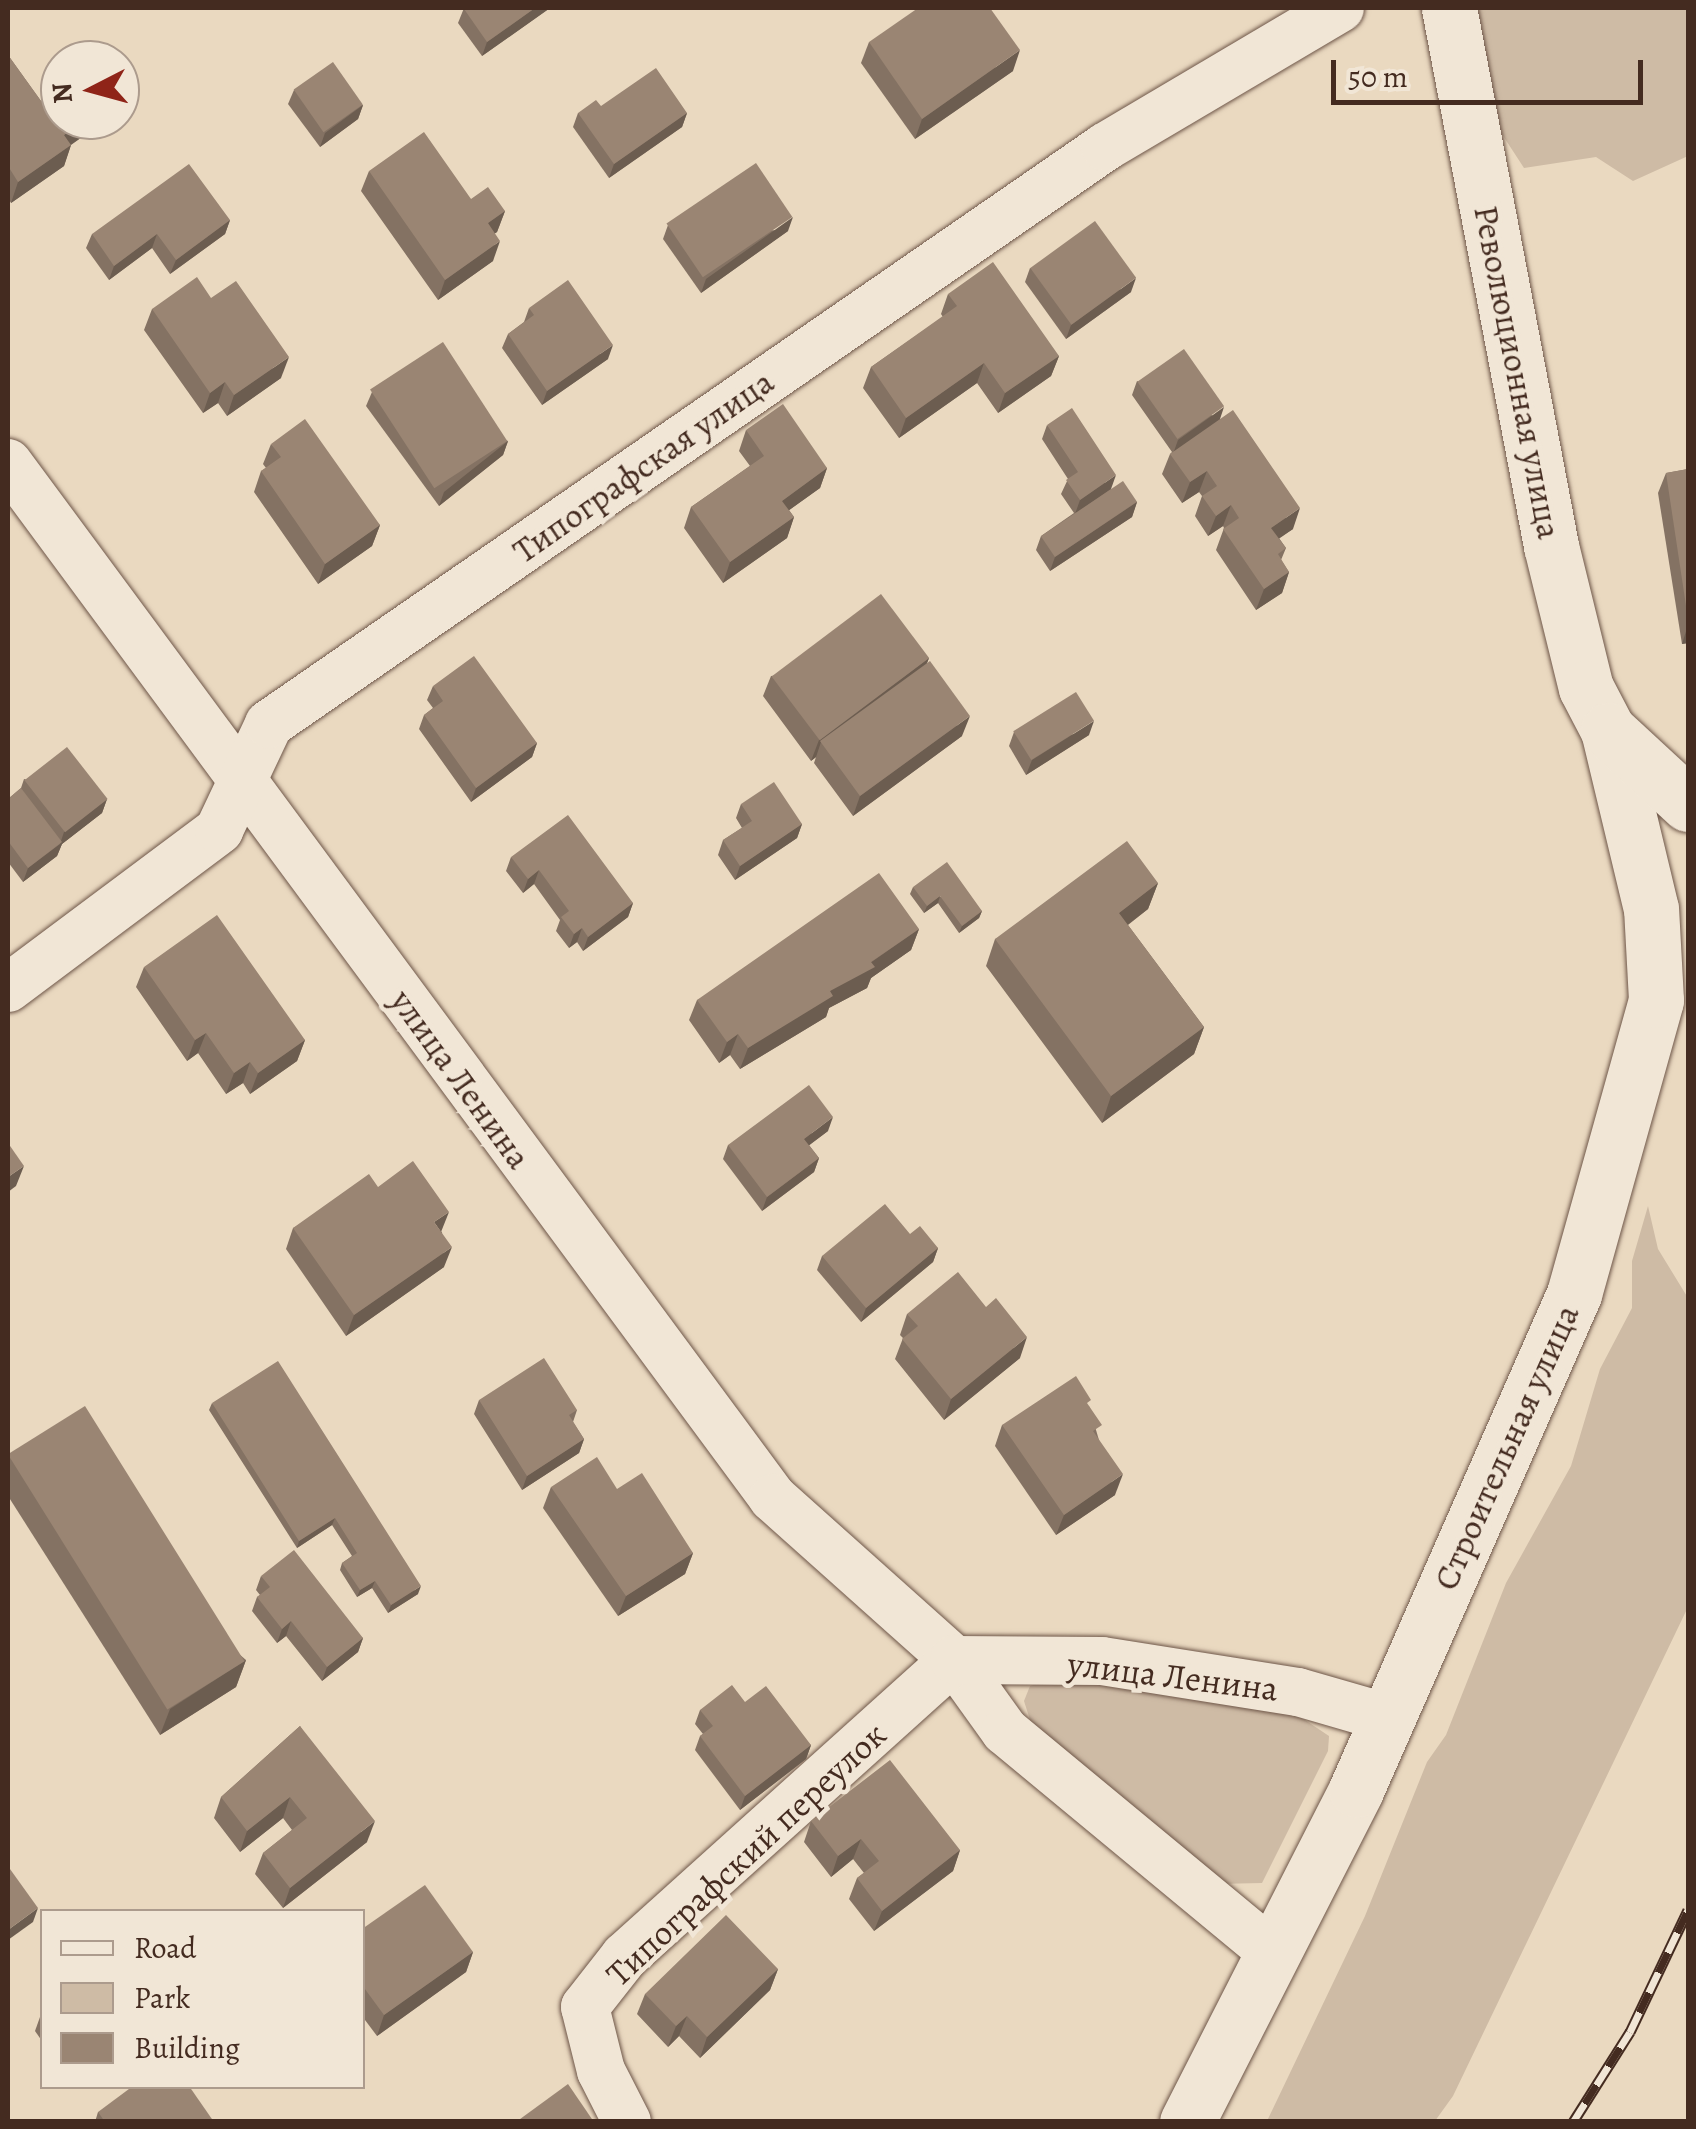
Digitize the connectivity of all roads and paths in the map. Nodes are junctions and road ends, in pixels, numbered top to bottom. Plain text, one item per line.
1 (1340, 8) edge
2 (1449, 8) edge
3 (8, 462) edge
4 (1608, 730) junction
5 (240, 781) junction
6 (1688, 804) edge
7 (1688, 934) edge
8 (8, 988) edge
9 (1656, 1000) junction
10 (954, 1660) junction
11 (1388, 1718) junction
12 (1270, 1951) junction
13 (627, 2122) edge
14 (1187, 2122) edge

1 - 5 street, Типографская улица
2 - 4 street, Революционная улица
3 - 5 street, улица Ленина
4 - 6 street
4 - 9 street, Строительная улица
5 - 8 street, Типографская улица
5 - 10 street, улица Ленина
7 - 9 street
9 - 11 street, Строительная улица
10 - 11 street, улица Ленина
10 - 12 street, улица Ленина
10 - 13 street, Типографский переулок
11 - 12 street, Строительная улица
12 - 14 street, Строительная улица

